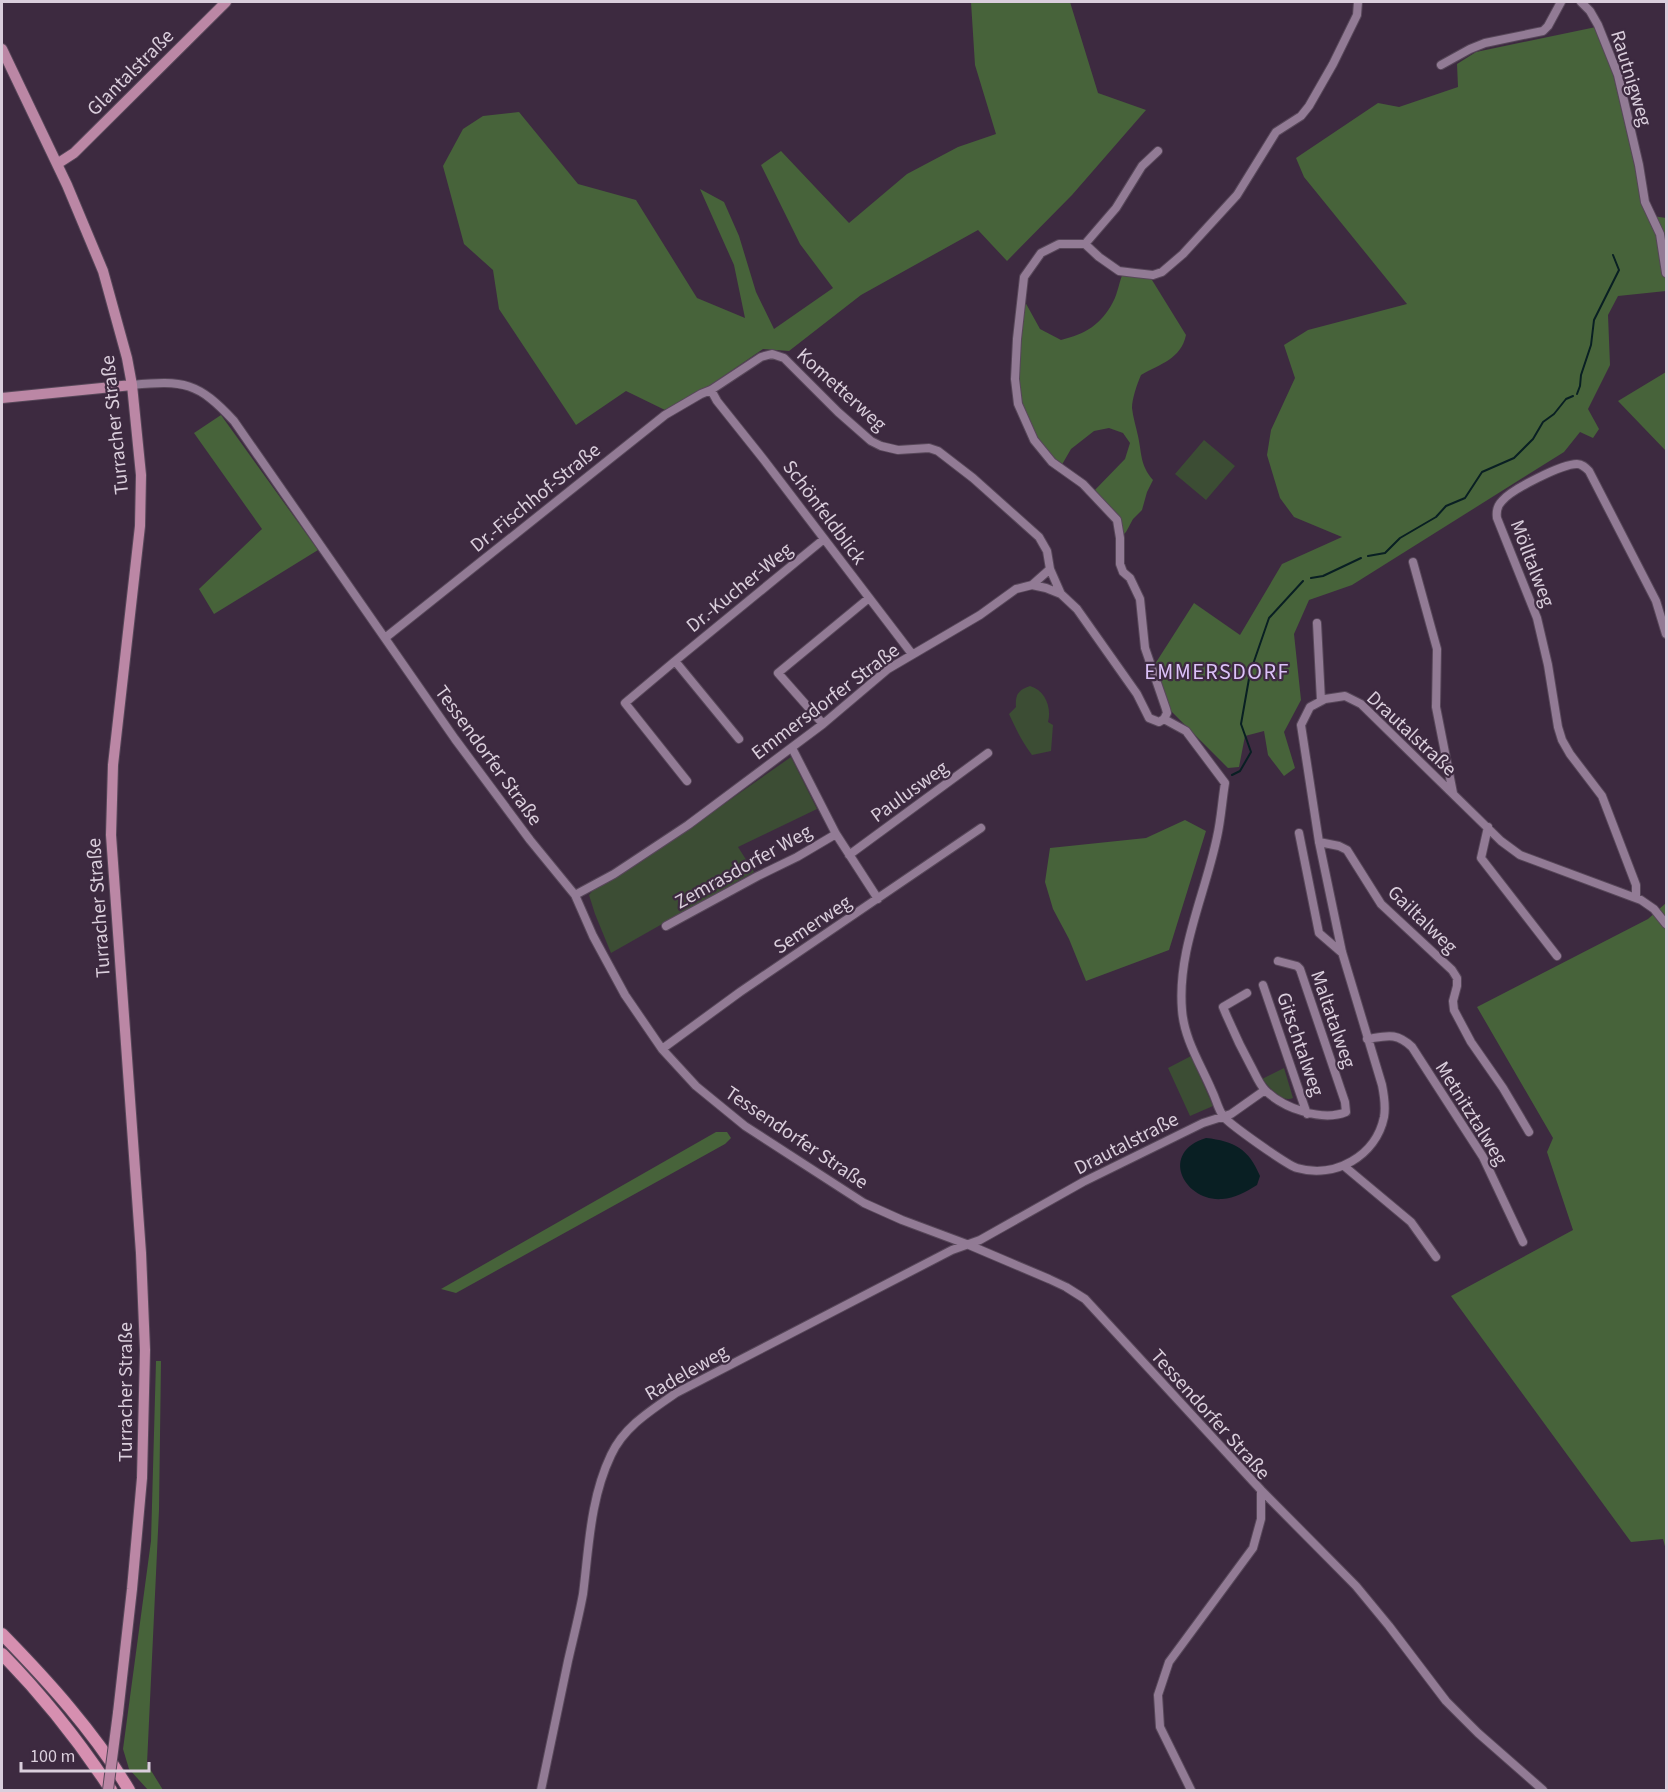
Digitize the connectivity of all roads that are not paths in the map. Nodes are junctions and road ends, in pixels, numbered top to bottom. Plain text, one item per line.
1 (226, 2) edge
2 (1358, 2) edge
3 (1561, 2) edge
4 (1581, 2) edge
5 (2, 49) edge
6 (1441, 65) dead end
7 (1158, 151) dead end
8 (57, 164) junction
9 (1085, 244) junction
10 (1666, 273) edge
11 (132, 385) junction
12 (711, 390) junction
13 (2, 398) edge
14 (824, 538) junction
15 (1413, 562) dead end
16 (1050, 569) junction
17 (1032, 585) junction
18 (1061, 594) junction
19 (869, 598) junction
20 (1317, 623) dead end
21 (1666, 634) edge
22 (385, 638) junction
23 (912, 654) junction
24 (675, 661) junction
25 (1321, 701) junction
26 (1164, 719) junction
27 (823, 724) junction
28 (739, 739) dead end
29 (792, 748) junction
30 (988, 753) dead end
31 (687, 781) dead end
32 (1454, 793) junction
33 (1488, 827) junction
34 (981, 828) dead end
35 (1299, 833) dead end
36 (836, 834) junction
37 (1319, 842) junction
38 (849, 855) junction
39 (575, 895) junction
40 (1636, 898) junction
41 (878, 899) junction
42 (1666, 924) edge
43 (666, 926) dead end
44 (1342, 952) junction
45 (1557, 956) dead end
46 (1278, 961) dead end
47 (1263, 986) dead end
48 (1247, 993) dead end
49 (1367, 1039) junction
50 (662, 1049) junction
51 (1264, 1090) junction
52 (1307, 1114) junction
53 (1224, 1118) junction
54 (1528, 1132) dead end
55 (1344, 1166) junction
56 (1523, 1242) dead end
57 (969, 1245) junction
58 (1436, 1257) dead end
59 (1261, 1490) junction
60 (2, 1634) edge
61 (2, 1653) edge
62 (110, 1791) edge
63 (129, 1791) edge
64 (540, 1791) edge
65 (1191, 1791) edge
66 (1543, 1791) edge

1 - 8 main road, Glantalstraße
2 - 9 street
3 - 6 street
4 - 10 street, Rautnigweg
5 - 8 main road, Turracher Straße
7 - 9 street
8 - 11 main road, Turracher Straße
9 - 26 street
11 - 13 main road
11 - 22 street, Tessendorfer Straße
11 - 62 main road, Turracher Straße, bridge
12 - 14 street, Schönfeldblick
12 - 16 street, Kometterweg
12 - 22 street, Dr.-Fischhof-Straße
14 - 19 street, Schönfeldblick
14 - 24 street, Dr.-Kucher-Weg
15 - 32 street
16 - 17 street
16 - 18 street, Kometterweg
17 - 18 street
17 - 23 street, Emmersdorfer Straße
18 - 26 street
19 - 23 street, Schönfeldblick
19 - 27 street
20 - 25 street
21 - 40 street, Mölltalweg
22 - 39 street, Tessendorfer Straße
23 - 27 street, Emmersdorfer Straße
24 - 28 street
24 - 31 street, Dr.-Kucher-Weg
25 - 32 street, Drautalstraße
25 - 37 street
26 - 53 street
27 - 29 street, Emmersdorfer Straße
29 - 36 street
29 - 39 street, Emmersdorfer Straße
30 - 38 street, Paulusweg
32 - 33 street, Drautalstraße
33 - 40 street, Drautalstraße
33 - 45 street
34 - 41 street, Semerweg
35 - 44 street
36 - 38 street
36 - 43 street, Zemrasdorfer Weg
37 - 44 street
37 - 54 street, Gailtalweg
38 - 41 street
39 - 50 street, Tessendorfer Straße
40 - 42 street, Drautalstraße
41 - 50 street, Semerweg
44 - 49 street
46 - 52 street, Maltatalweg
47 - 52 street, Gitschtalweg
48 - 51 street
49 - 55 street
49 - 56 street, Metnitztalweg
50 - 57 street, Tessendorfer Straße
51 - 52 street
51 - 53 street, Drautalstraße
53 - 55 street
53 - 57 street, Drautalstraße
55 - 58 street
57 - 59 street, Tessendorfer Straße
57 - 64 street, Radeleweg
59 - 65 street, Tessendorfer Straße
59 - 66 street
60 - 63 highway
61 - 62 highway

